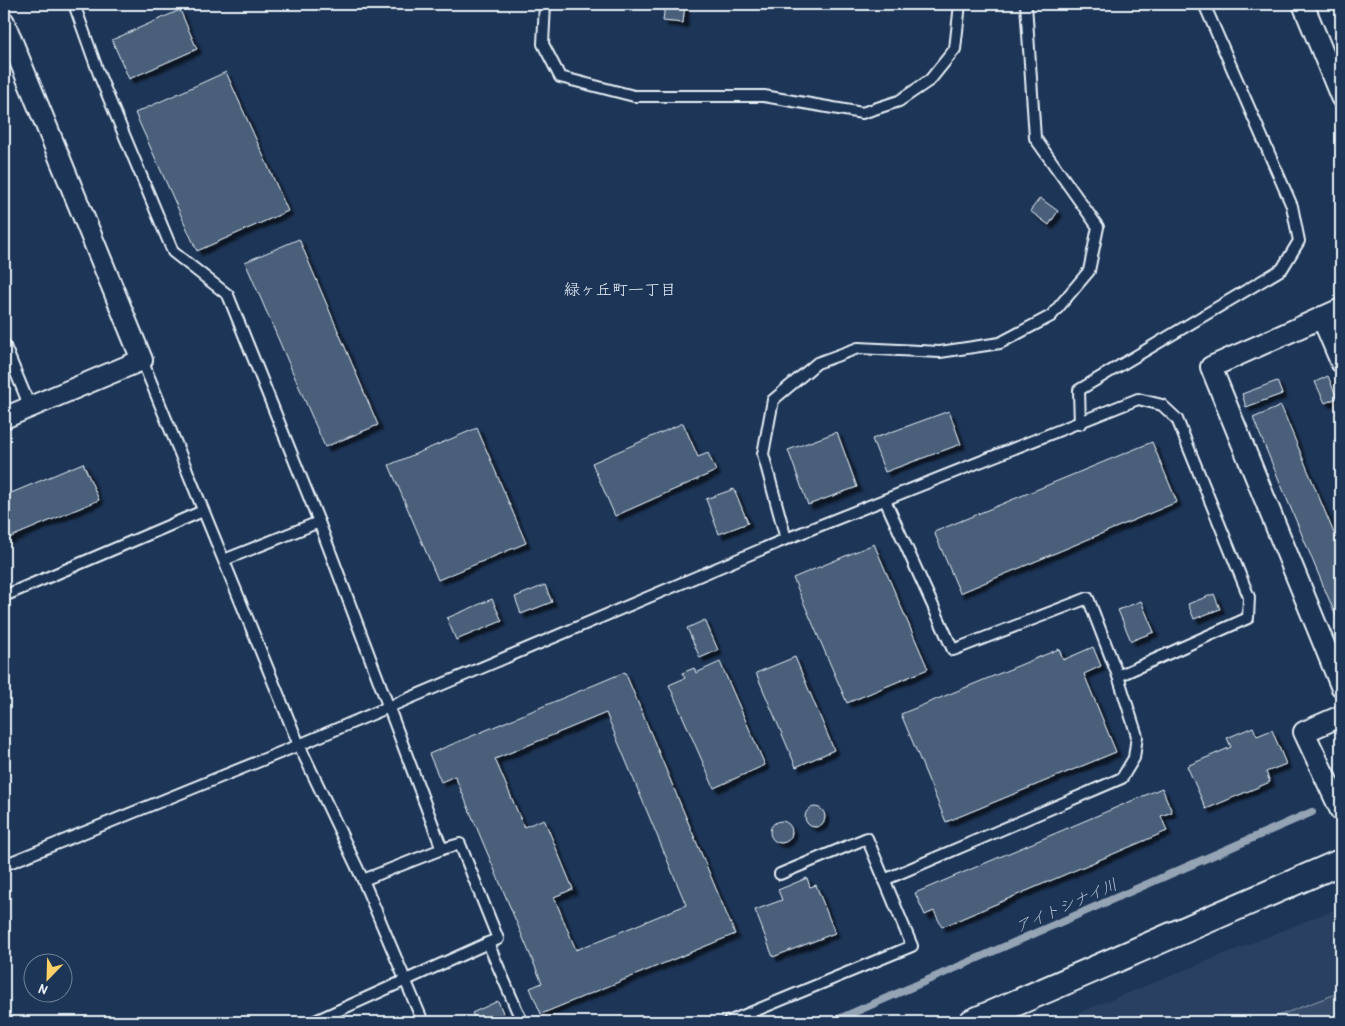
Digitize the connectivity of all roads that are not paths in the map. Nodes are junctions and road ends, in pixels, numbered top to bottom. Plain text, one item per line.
1 (74, 4) edge
2 (545, 4) edge
3 (960, 4) edge
4 (1026, 4) edge
5 (1204, 4) edge
6 (1303, 4) edge
7 (4, 22) edge
8 (1341, 96) edge
9 (1341, 309) edge
10 (1322, 317) junction
11 (4, 344) edge
12 (142, 360) junction
13 (1341, 362) edge
14 (30, 407) junction
15 (4, 418) edge
16 (1080, 424) junction
17 (885, 500) junction
18 (203, 512) junction
19 (319, 522) junction
20 (786, 539) junction
21 (224, 560) junction
22 (4, 596) edge
23 (1118, 676) junction
24 (1341, 686) edge
25 (387, 706) junction
26 (1341, 716) edge
27 (299, 745) junction
28 (1341, 811) edge
29 (442, 849) junction
30 (1341, 862) edge
31 (4, 865) edge
32 (780, 874) dead end
33 (363, 880) junction
34 (884, 880) junction
35 (488, 942) junction
36 (407, 981) junction
37 (313, 1022) edge
38 (423, 1022) edge
39 (522, 1022) edge
40 (728, 1022) edge
41 (972, 1022) edge

1 - 19 lane
2 - 3 lane
4 - 20 lane
5 - 16 lane
6 - 8 street
7 - 12 street
9 - 10 street
10 - 13 street
10 - 24 street
11 - 14 lane
12 - 14 street
12 - 18 lane
14 - 15 street
16 - 17 lane
16 - 23 lane
17 - 20 lane
17 - 23 lane
18 - 21 lane
18 - 22 lane
19 - 21 lane
19 - 25 lane
20 - 25 lane
21 - 27 lane
23 - 34 lane
25 - 27 lane
25 - 29 lane
26 - 28 street
27 - 31 lane
27 - 33 lane
29 - 33 lane
29 - 35 lane
30 - 41 street
32 - 34 lane
33 - 36 lane
34 - 40 lane
35 - 36 lane
35 - 39 lane
36 - 37 lane
36 - 38 lane

